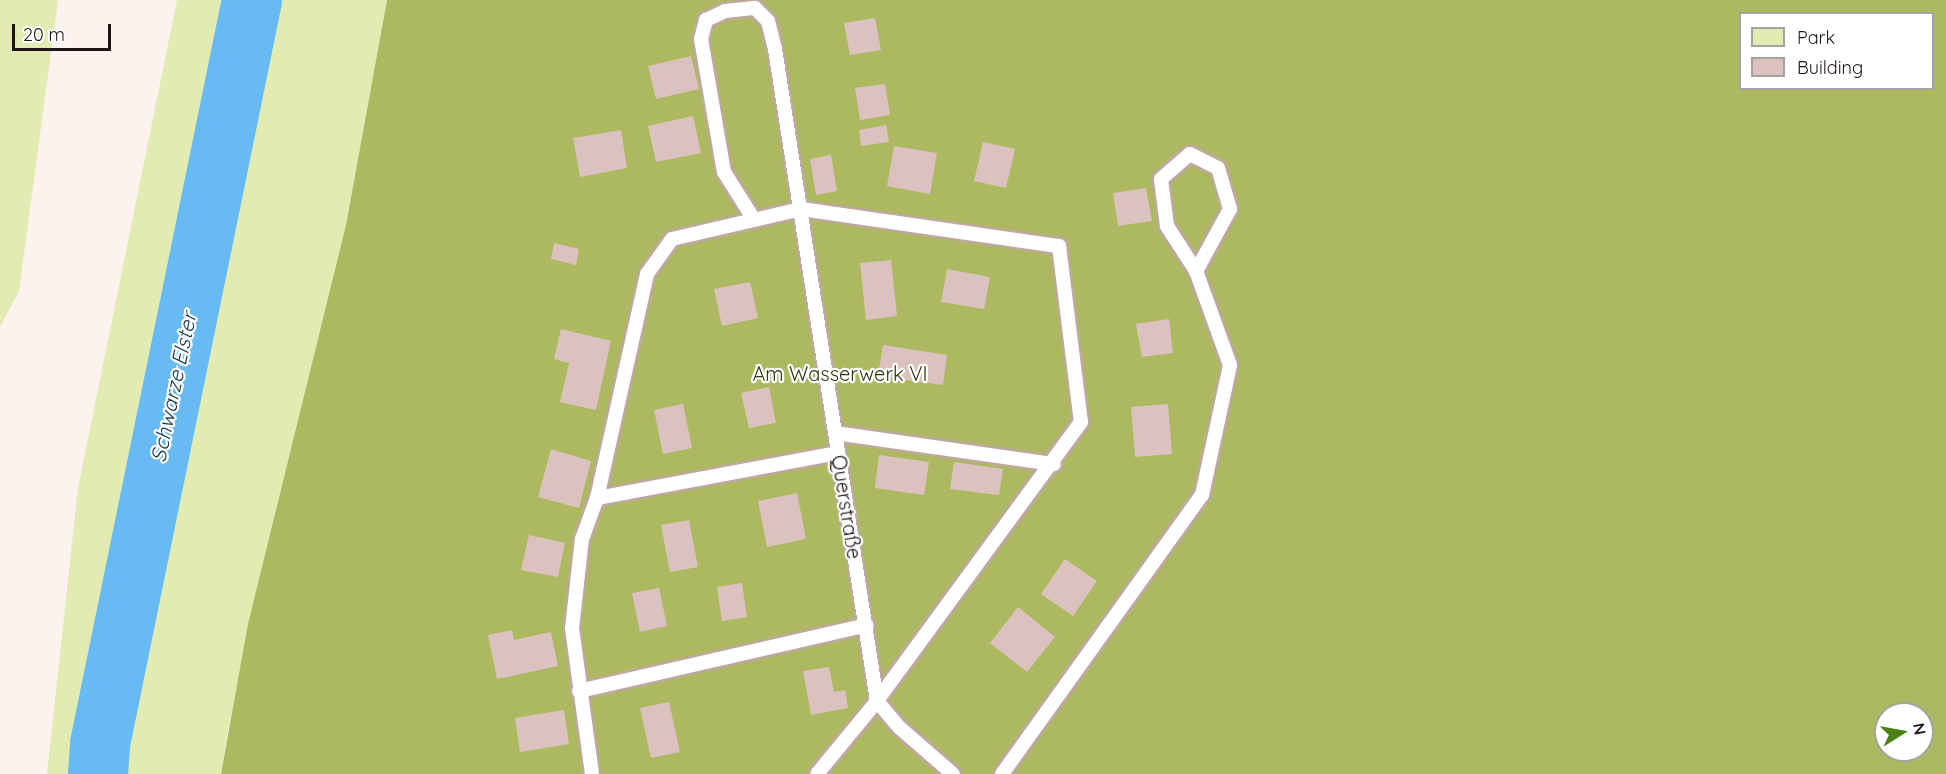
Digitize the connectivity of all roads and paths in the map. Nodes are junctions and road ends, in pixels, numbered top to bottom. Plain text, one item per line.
1 (801, 209) junction
2 (753, 218) junction
3 (1196, 271) junction
4 (835, 433) junction
5 (838, 453) junction
6 (1054, 464) junction
7 (597, 498) junction
8 (867, 626) junction
9 (579, 691) junction
10 (877, 701) junction
11 (592, 774) edge
12 (816, 774) edge
13 (952, 774) edge
14 (1002, 774) edge

1 - 2 lane
1 - 2 lane, Querstraße
1 - 4 lane, Querstraße
1 - 6 lane
2 - 7 lane
3 - 3 lane
3 - 14 lane
4 - 5 lane, Querstraße
4 - 6 lane
5 - 7 lane
5 - 8 lane, Querstraße
6 - 10 lane
7 - 9 lane
8 - 9 lane
8 - 10 lane, Querstraße
9 - 11 lane
10 - 12 lane
10 - 13 lane

